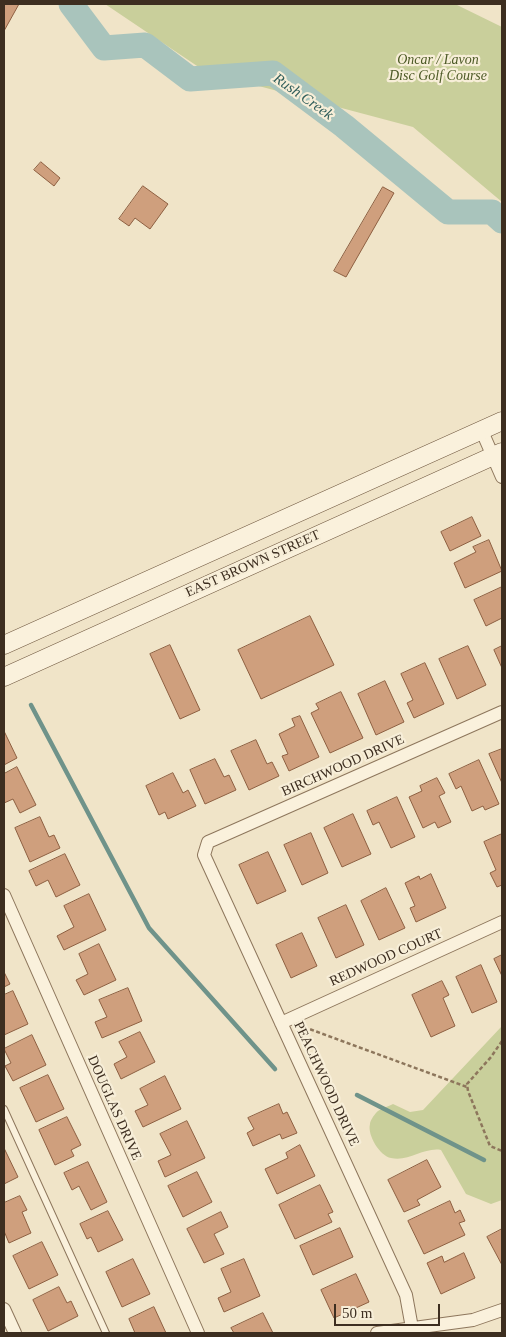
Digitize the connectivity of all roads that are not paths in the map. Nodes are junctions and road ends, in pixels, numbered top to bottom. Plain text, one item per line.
1 (502, 421) edge
2 (481, 430) junction
3 (498, 454) edge
4 (502, 477) edge
5 (288, 516) junction
6 (300, 543) junction
7 (4, 645) edge
8 (4, 677) edge
9 (502, 712) edge
10 (204, 855) joint
11 (4, 896) edge
12 (502, 922) edge
13 (281, 1022) junction
14 (4, 1109) edge
15 (4, 1309) edge
16 (502, 1310) edge
17 (412, 1328) junction
18 (14, 1333) edge
19 (106, 1333) edge
20 (198, 1333) edge
21 (377, 1333) edge

1 - 2 main road, EAST BROWN STREET
2 - 3 street
2 - 5 main road, EAST BROWN STREET
3 - 4 street
3 - 6 main road, EAST BROWN STREET
5 - 6 main road
5 - 7 main road, EAST BROWN STREET
6 - 8 main road, EAST BROWN STREET
9 - 10 street, BIRCHWOOD DRIVE
10 - 13 street, PEACHWOOD DRIVE
11 - 20 street, DOUGLAS DRIVE
12 - 13 street, REDWOOD COURT
13 - 17 street, PEACHWOOD DRIVE
14 - 19 lane
15 - 18 street
16 - 17 street
17 - 21 street

